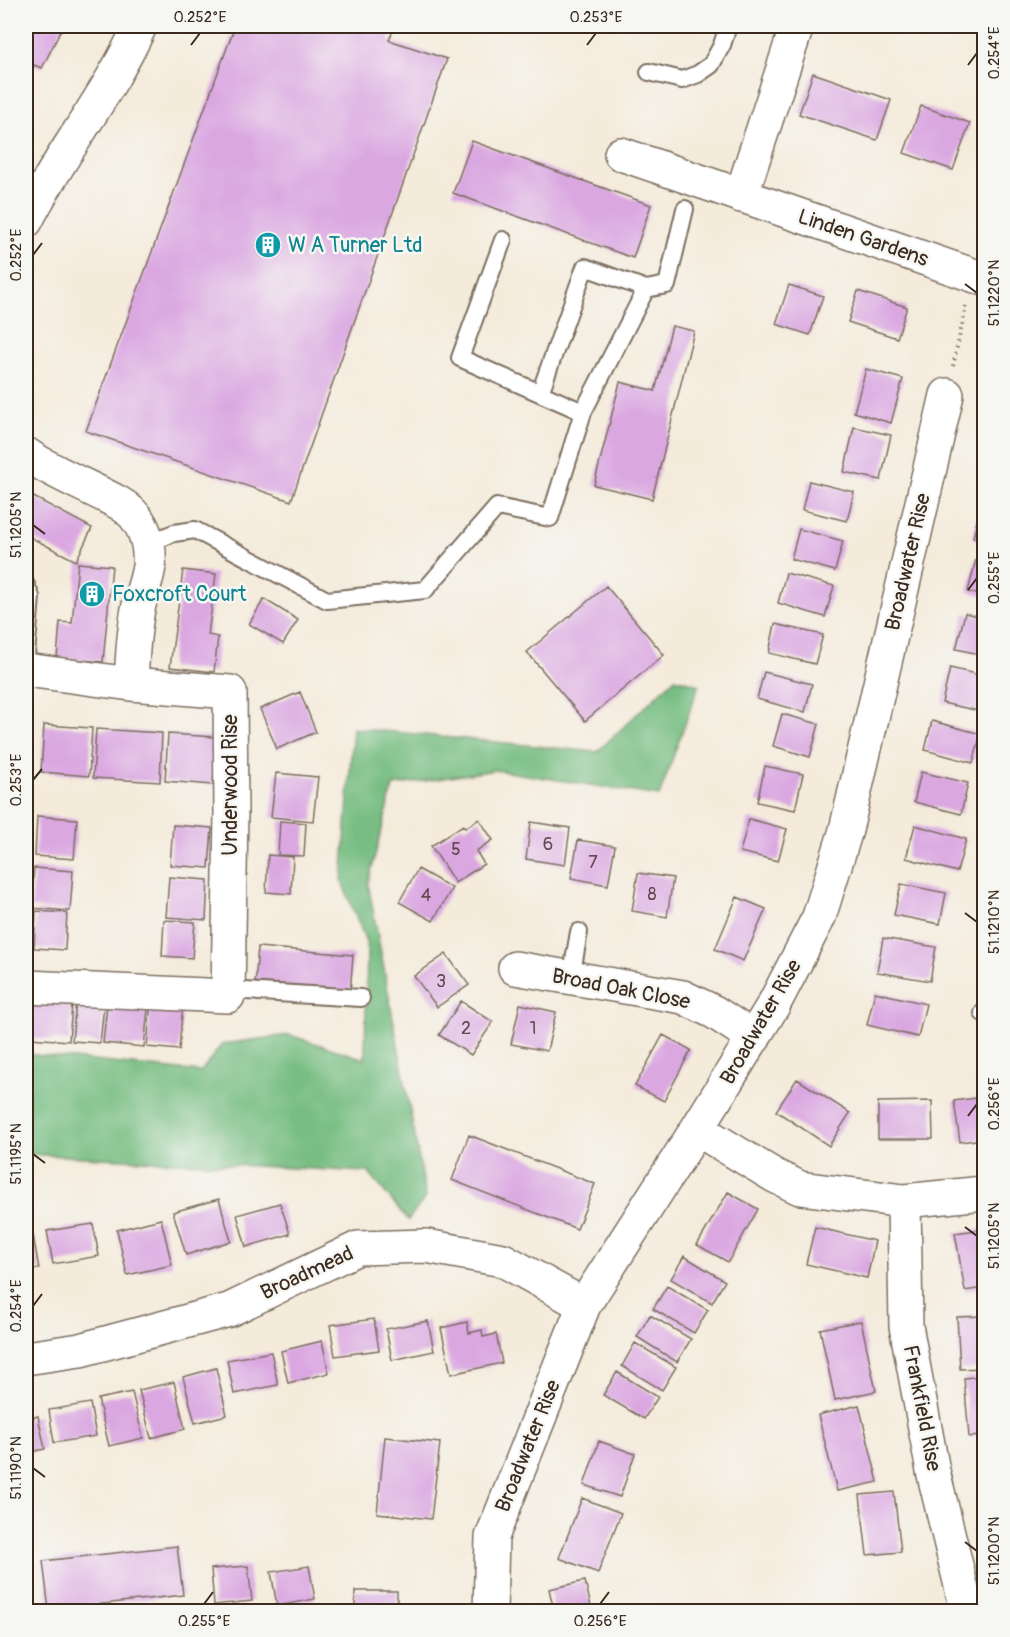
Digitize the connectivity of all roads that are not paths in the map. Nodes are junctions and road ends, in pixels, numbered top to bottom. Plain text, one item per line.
1 (140, 26) edge
2 (728, 26) edge
3 (797, 26) edge
4 (649, 72) dead end
5 (621, 154) dead end
6 (741, 196) junction
7 (30, 204) edge
8 (685, 209) dead end
9 (503, 240) dead end
10 (979, 278) edge
11 (646, 289) junction
12 (540, 393) junction
13 (947, 395) road end
14 (583, 412) junction
15 (26, 453) edge
16 (148, 543) junction
17 (26, 585) edge
18 (26, 654) edge
19 (26, 670) edge
20 (131, 684) junction
21 (579, 932) dead end
22 (515, 968) dead end
23 (571, 978) junction
24 (26, 987) edge
25 (228, 990) junction
26 (362, 998) dead end
27 (754, 1038) junction
28 (697, 1129) junction
29 (984, 1192) edge
30 (904, 1201) junction
31 (584, 1305) junction
32 (26, 1358) edge
33 (490, 1611) edge
34 (970, 1611) edge

1 - 7 street
2 - 4 lane
3 - 6 street
5 - 6 street, Linden Gardens
6 - 10 street, Linden Gardens
8 - 11 lane
9 - 12 lane
11 - 12 lane
11 - 14 lane
12 - 14 lane
13 - 27 street, Broadwater Rise
14 - 16 lane
15 - 16 street
16 - 20 street
17 - 18 lane
19 - 20 street, Underwood Rise
20 - 25 street, Underwood Rise
21 - 23 lane
22 - 23 street, Broad Oak Close
23 - 27 street, Broad Oak Close
24 - 25 street
25 - 26 lane
27 - 28 street, Broadwater Rise
28 - 30 street
28 - 31 street, Broadwater Rise
29 - 30 street
30 - 34 street, Frankfield Rise
31 - 32 street, Broadmead
31 - 33 street, Broadwater Rise

